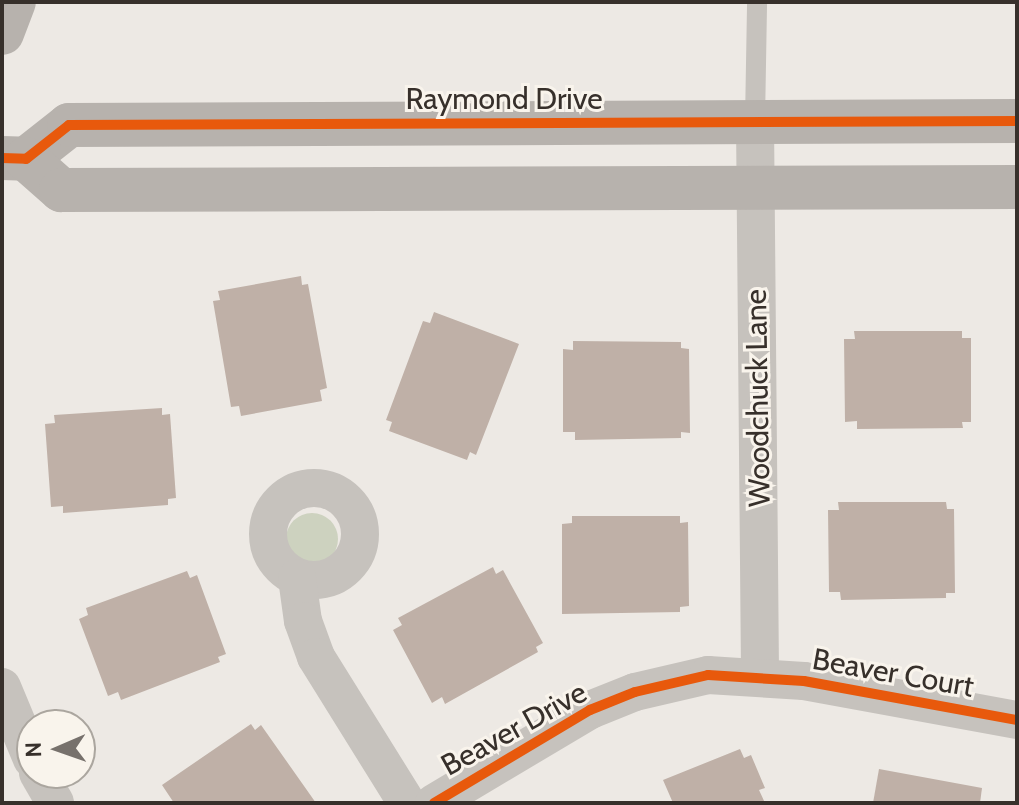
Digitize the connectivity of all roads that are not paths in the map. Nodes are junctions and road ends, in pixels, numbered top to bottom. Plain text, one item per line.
1 (14, 2) edge
2 (757, 2) edge
3 (2, 33) edge
4 (755, 121) junction
5 (1017, 121) edge
6 (14, 159) edge
7 (755, 186) junction
8 (1017, 187) edge
9 (297, 578) dead end
10 (760, 675) junction
11 (2, 687) edge
12 (1017, 720) edge
13 (16, 721) edge
14 (407, 803) edge
15 (434, 803) edge

1 - 3 street
2 - 4 lane
4 - 5 street, Raymond Drive
4 - 6 street, Raymond Drive
4 - 7 street, Woodchuck Lane
6 - 7 street, Raymond Drive
7 - 8 street, Raymond Drive
7 - 10 street, Woodchuck Lane
9 - 14 street
10 - 12 street, Beaver Court
10 - 15 street, Beaver Drive
11 - 13 street

